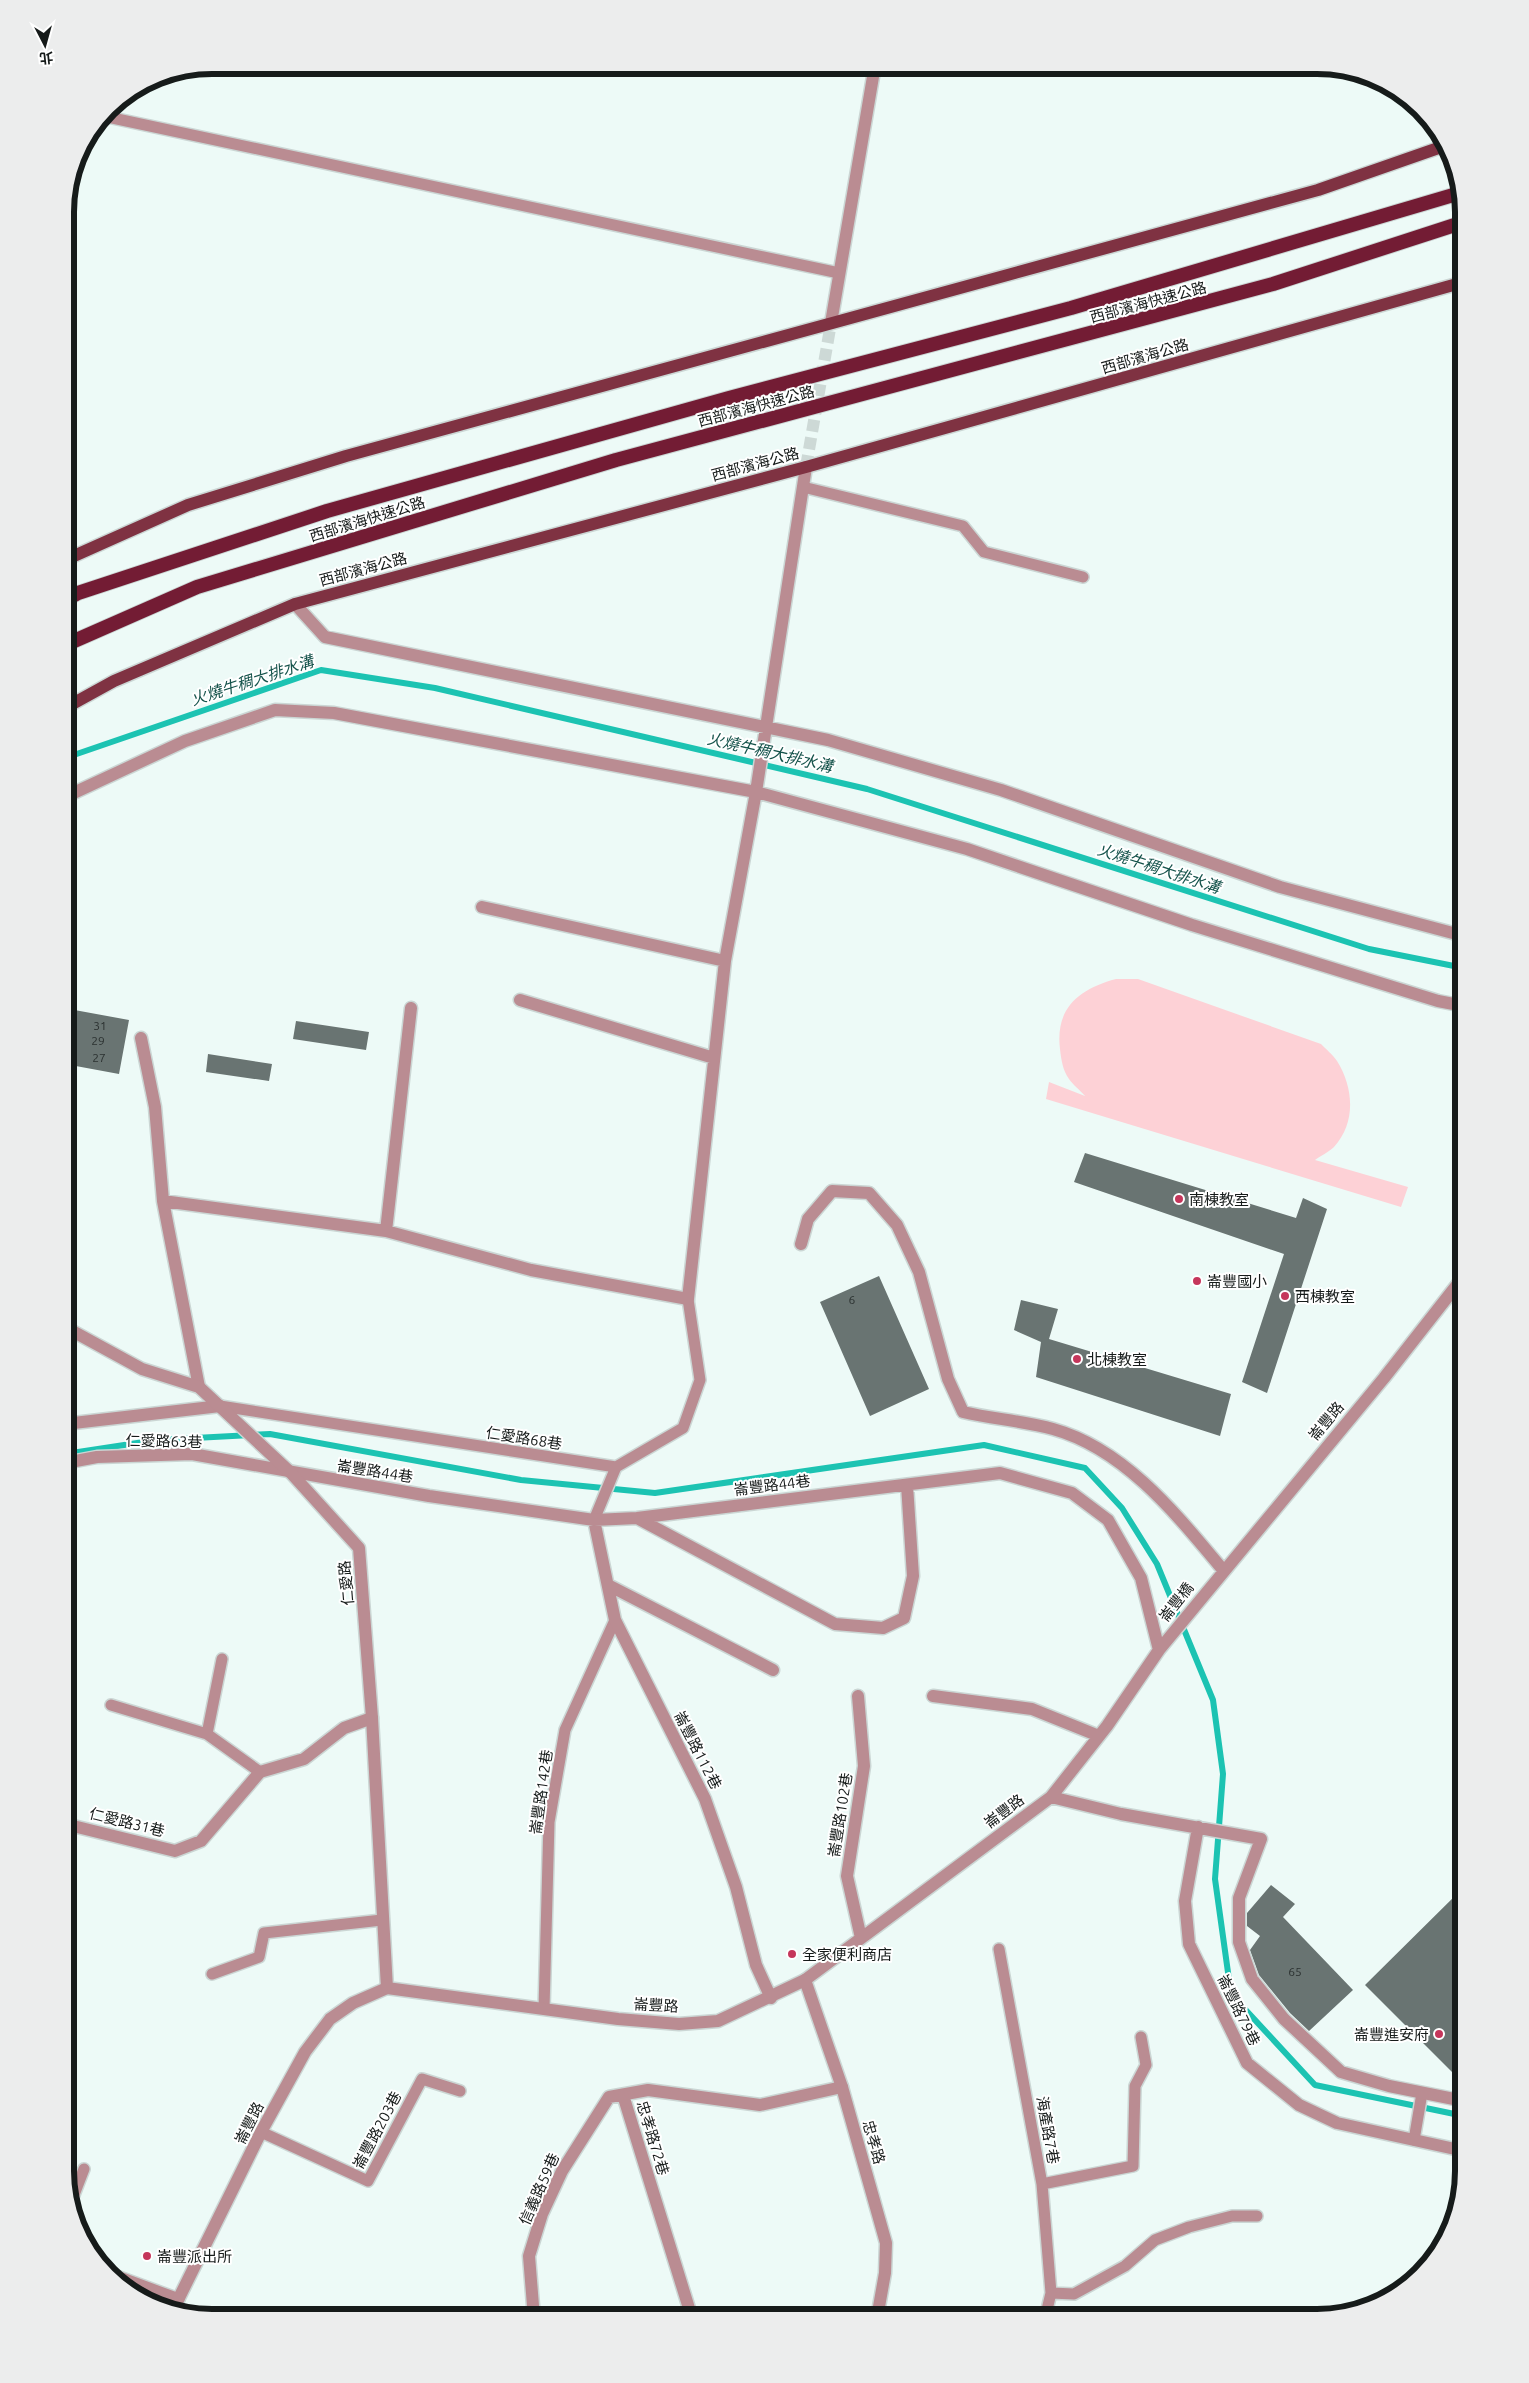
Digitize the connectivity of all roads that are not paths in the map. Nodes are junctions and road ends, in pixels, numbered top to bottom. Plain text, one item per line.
1 (873, 74) edge
2 (111, 118) edge
3 (1439, 148) edge
4 (1454, 195) edge
5 (1455, 225) edge
6 (839, 273) junction
7 (1455, 285) edge
8 (831, 323) junction
9 (806, 468) junction
10 (803, 487) junction
11 (74, 556) edge
12 (1083, 577) dead end
13 (74, 595) edge
14 (295, 604) junction
15 (74, 642) edge
16 (74, 703) edge
17 (765, 726) junction
18 (756, 792) junction
19 (74, 793) edge
20 (482, 907) dead end
21 (1455, 934) edge
22 (725, 961) junction
23 (520, 1000) dead end
24 (1455, 1005) edge
25 (412, 1008) dead end
26 (142, 1038) dead end
27 (714, 1058) junction
28 (164, 1201) junction
29 (386, 1231) junction
30 (801, 1244) dead end
31 (1455, 1287) edge
32 (688, 1299) junction
33 (74, 1332) edge
34 (199, 1387) junction
35 (220, 1406) junction
36 (74, 1423) edge
37 (74, 1461) edge
38 (616, 1467) junction
39 (291, 1473) junction
40 (907, 1485) junction
41 (637, 1518) junction
42 (594, 1520) junction
43 (1223, 1570) junction
44 (608, 1585) junction
45 (1210, 1585) joint
46 (615, 1620) junction
47 (1168, 1638) joint
48 (1159, 1650) junction
49 (222, 1659) dead end
50 (772, 1670) dead end
51 (858, 1696) dead end
52 (933, 1696) dead end
53 (111, 1705) dead end
54 (372, 1718) junction
55 (207, 1734) junction
56 (1099, 1736) junction
57 (260, 1772) junction
58 (1051, 1797) junction
59 (74, 1826) edge
60 (1198, 1827) junction
61 (382, 1920) junction
62 (861, 1938) junction
63 (999, 1949) dead end
64 (212, 1974) dead end
65 (805, 1980) junction
66 (387, 1988) junction
67 (771, 1998) junction
68 (544, 2009) junction
69 (1141, 2036) dead end
70 (842, 2087) junction
71 (460, 2091) dead end
72 (1422, 2093) junction
73 (623, 2095) junction
74 (1455, 2099) edge
75 (261, 2132) junction
76 (1414, 2140) junction
77 (1455, 2149) edge
78 (84, 2169) dead end
79 (1042, 2184) junction
80 (75, 2191) edge
81 (1257, 2216) dead end
82 (131, 2283) edge
83 (1051, 2293) junction
84 (177, 2304) edge
85 (533, 2309) edge
86 (689, 2309) edge
87 (879, 2309) edge
88 (1047, 2309) edge

1 - 6 street
2 - 6 lane
3 - 8 main road
4 - 13 highway, 西部濱海快速公路
5 - 15 highway, 西部濱海快速公路
6 - 8 street
7 - 9 main road, 西部濱海公路
8 - 11 main road
9 - 10 street
9 - 14 main road, 西部濱海公路
10 - 12 lane
10 - 17 street
14 - 16 main road, 西部濱海公路
14 - 17 street
17 - 18 street
17 - 21 street
18 - 19 street
18 - 22 street
18 - 24 street
20 - 22 street
22 - 27 street
23 - 27 street
25 - 29 street
26 - 28 street
27 - 32 street
28 - 29 street
28 - 34 street
29 - 32 street
30 - 43 street
31 - 43 street, 崙豐路
32 - 38 lane
33 - 34 street, 仁愛路
34 - 35 street, 仁愛路
35 - 36 street
35 - 38 lane, 仁愛路68巷
35 - 39 street, 仁愛路
37 - 39 street, 仁愛路63巷
38 - 42 lane
39 - 42 street, 崙豐路44巷
39 - 54 street, 仁愛路
40 - 41 street, 崙豐路44巷
40 - 41 street
40 - 48 street, 崙豐路44巷
41 - 42 street, 崙豐路44巷
42 - 44 street, 崙豐路112巷
43 - 45 street, 崙豐路
44 - 46 street, 崙豐路112巷
44 - 50 street
45 - 47 street, 崙豐橋
46 - 67 street, 崙豐路112巷
46 - 68 lane, 崙豐路142巷
47 - 48 street, 崙豐路
48 - 56 street, 崙豐路
49 - 55 lane
51 - 62 street, 崙豐路102巷
52 - 56 street
53 - 55 lane
54 - 57 street
54 - 61 street, 仁愛路
55 - 57 lane
56 - 58 street, 崙豐路
57 - 59 street, 仁愛路31巷
58 - 60 street
58 - 62 street, 崙豐路
60 - 72 street
60 - 76 street, 崙豐路79巷
61 - 64 lane
61 - 66 street, 仁愛路
62 - 65 street, 崙豐路
63 - 79 lane, 海產路7巷
65 - 67 street, 崙豐路
65 - 70 street, 忠孝路
66 - 68 street, 崙豐路
66 - 75 street, 崙豐路
67 - 68 street, 崙豐路
69 - 79 lane
70 - 73 street, 忠孝路72巷
70 - 87 street, 忠孝路
71 - 75 lane, 崙豐路203巷
72 - 74 street
72 - 76 lane
73 - 85 street, 信義路59巷
73 - 86 street, 忠孝路72巷
75 - 84 street, 崙豐路
76 - 77 street, 崙豐路79巷
78 - 80 lane
79 - 83 lane, 海產路7巷
81 - 83 lane
82 - 84 lane
83 - 88 lane, 海產路7巷

